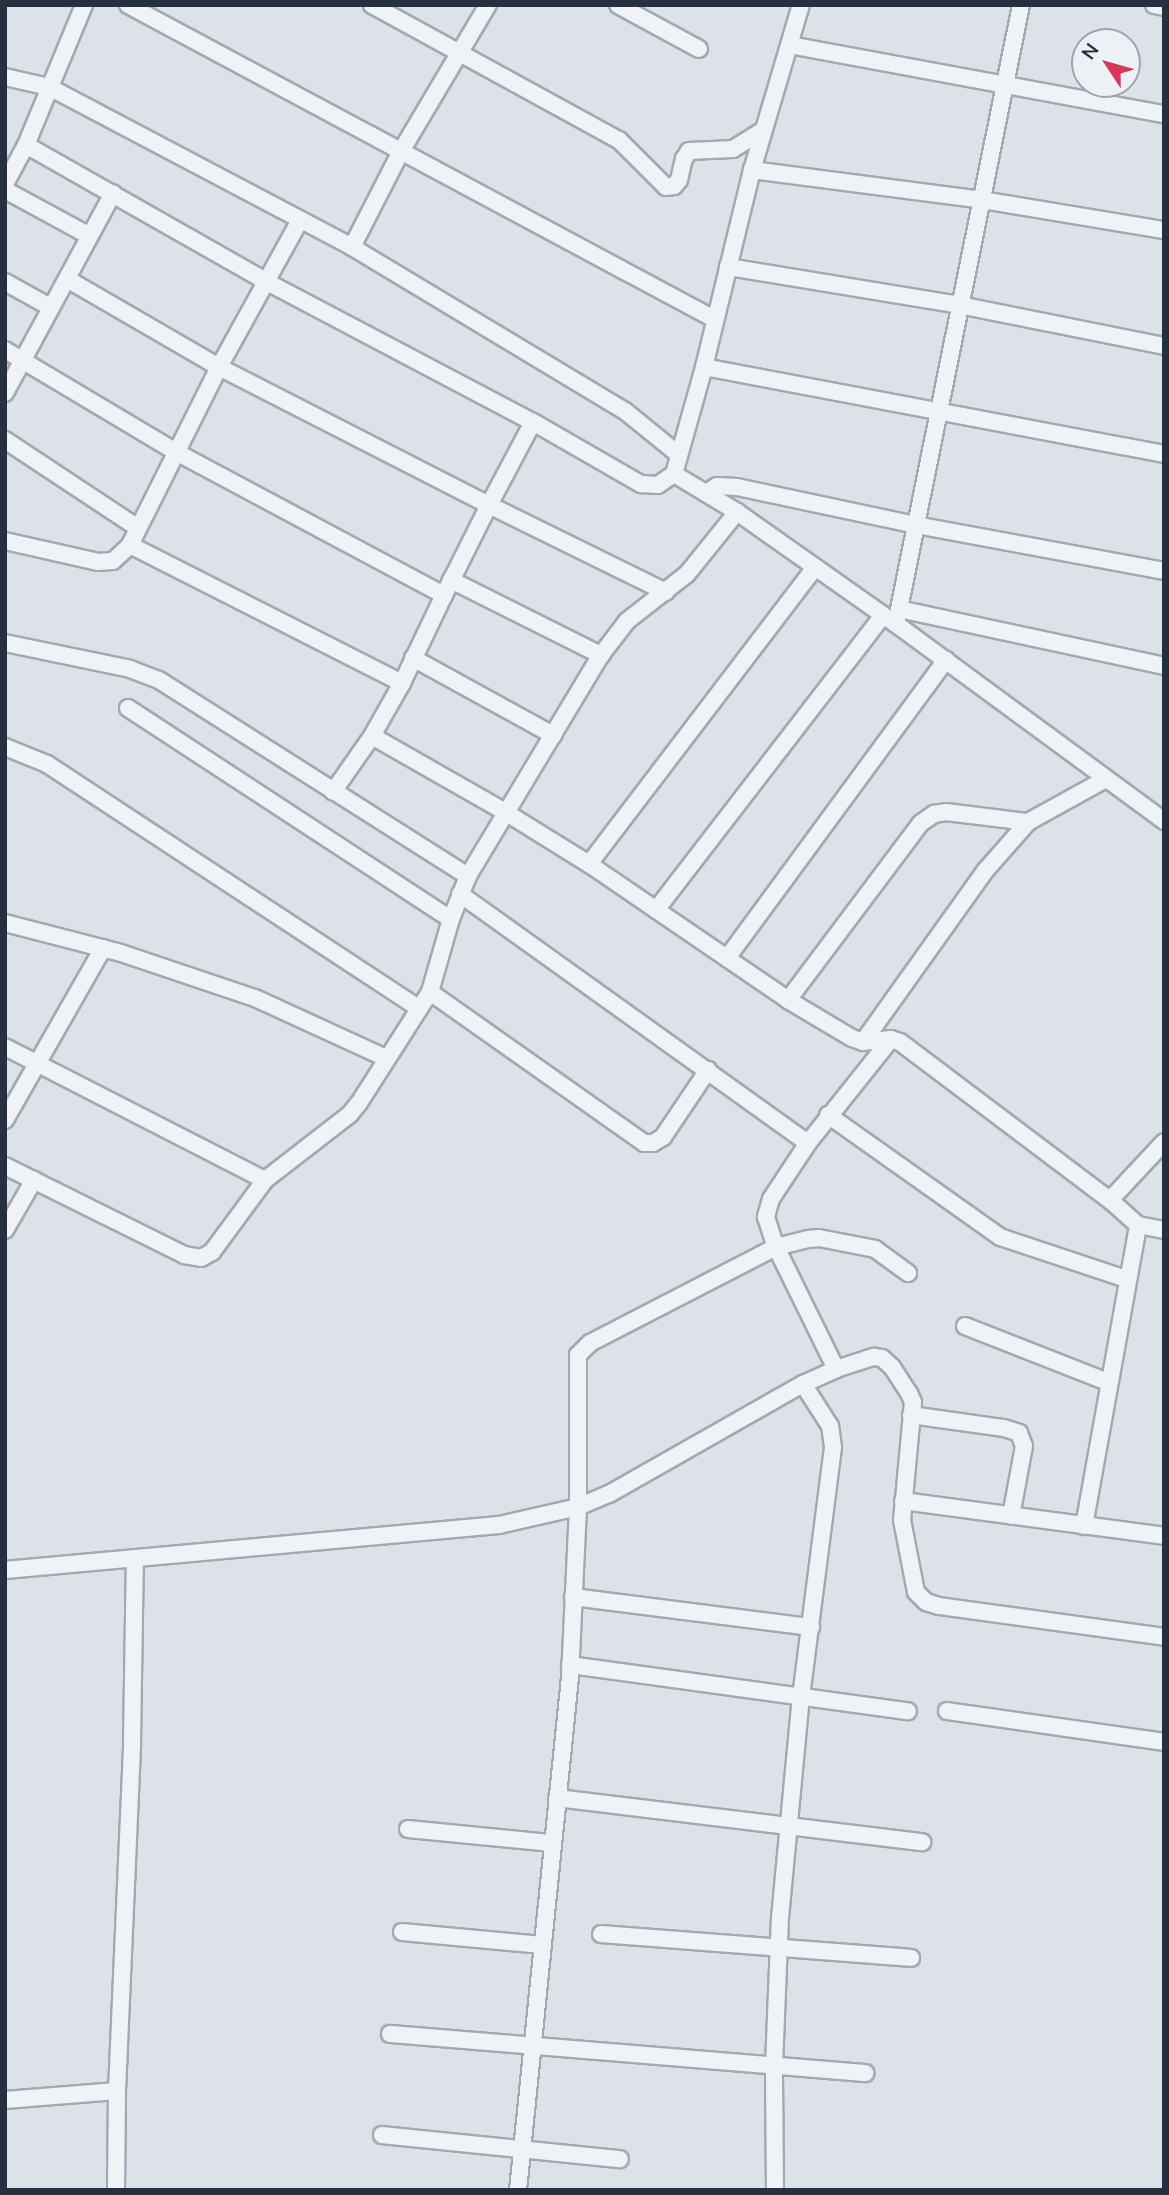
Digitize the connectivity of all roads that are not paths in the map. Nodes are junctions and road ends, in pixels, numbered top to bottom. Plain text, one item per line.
1 (84, 5) edge
2 (128, 5) edge
3 (372, 5) edge
4 (488, 5) edge
5 (618, 5) edge
6 (801, 5) edge
7 (1021, 5) edge
8 (1154, 5) edge
9 (1164, 7) edge
10 (790, 46) junction
11 (699, 49) dead end
12 (460, 52) junction
13 (5, 77) edge
14 (1006, 87) junction
15 (49, 88) junction
16 (1164, 114) edge
17 (764, 130) junction
18 (26, 145) junction
19 (400, 153) junction
20 (752, 170) junction
21 (5, 184) edge
22 (5, 190) edge
23 (113, 193) junction
24 (982, 200) junction
25 (300, 219) junction
26 (1164, 230) edge
27 (88, 235) junction
28 (352, 247) junction
29 (728, 267) junction
30 (67, 279) junction
31 (5, 282) edge
32 (267, 282) junction
33 (959, 305) junction
34 (50, 307) junction
35 (714, 319) junction
36 (1164, 346) edge
37 (5, 350) edge
38 (23, 360) junction
39 (219, 367) junction
40 (704, 367) junction
41 (5, 393) edge
42 (939, 414) junction
43 (533, 422) junction
44 (5, 440) edge
45 (176, 452) junction
46 (678, 454) junction
47 (1164, 454) edge
48 (674, 474) junction
49 (706, 492) junction
50 (489, 505) junction
51 (737, 512) junction
52 (916, 525) junction
53 (138, 528) junction
54 (5, 541) edge
55 (130, 545) junction
56 (815, 567) junction
57 (1164, 571) edge
58 (448, 587) junction
59 (666, 592) junction
60 (892, 616) junction
61 (5, 643) edge
62 (601, 656) junction
63 (413, 658) junction
64 (946, 660) junction
65 (1164, 666) edge
66 (402, 683) junction
67 (128, 708) dead end
68 (554, 735) junction
69 (372, 736) junction
70 (5, 747) edge
71 (1106, 779) junction
72 (333, 792) junction
73 (505, 812) junction
74 (1164, 821) edge
75 (1028, 822) junction
76 (589, 864) junction
77 (468, 876) junction
78 (460, 894) junction
79 (656, 910) junction
80 (451, 919) junction
81 (5, 923) edge
82 (103, 948) junction
83 (727, 958) junction
84 (430, 992) junction
85 (788, 1000) junction
86 (419, 1008) junction
87 (891, 1039) junction
88 (863, 1042) junction
89 (5, 1047) edge
90 (386, 1058) junction
91 (37, 1064) junction
92 (708, 1070) junction
93 (828, 1115) junction
94 (5, 1120) edge
95 (1164, 1142) edge
96 (808, 1143) junction
97 (5, 1166) edge
98 (34, 1180) junction
99 (265, 1180) junction
100 (1110, 1200) junction
101 (1138, 1225) junction
102 (5, 1230) edge
103 (1164, 1230) edge
104 (776, 1247) junction
105 (908, 1273) dead end
106 (1126, 1279) junction
107 (965, 1326) dead end
108 (836, 1369) junction
109 (1108, 1382) junction
110 (803, 1384) junction
111 (911, 1415) junction
112 (903, 1501) junction
113 (578, 1507) junction
114 (1011, 1516) junction
115 (1084, 1526) junction
116 (1164, 1536) edge
117 (135, 1558) junction
118 (5, 1570) edge
119 (573, 1597) junction
120 (811, 1627) junction
121 (1164, 1637) edge
122 (570, 1665) junction
123 (801, 1697) junction
124 (908, 1711) dead end
125 (947, 1711) dead end
126 (1164, 1742) edge
127 (557, 1798) junction
128 (789, 1825) junction
129 (408, 1829) dead end
130 (922, 1842) dead end
131 (552, 1843) junction
132 (402, 1932) dead end
133 (601, 1934) dead end
134 (542, 1945) junction
135 (778, 1947) junction
136 (911, 1958) dead end
137 (390, 2034) dead end
138 (532, 2046) junction
139 (774, 2066) junction
140 (865, 2073) dead end
141 (117, 2091) junction
142 (5, 2100) edge
143 (382, 2134) dead end
144 (522, 2148) junction
145 (621, 2159) dead end
146 (116, 2190) edge
147 (517, 2190) edge
148 (775, 2190) edge

1 - 15 street
2 - 19 street
3 - 12 street
4 - 12 street
5 - 11 street
6 - 10 street
7 - 14 street
8 - 9 street
10 - 14 street
10 - 17 street
12 - 17 street
12 - 19 street
13 - 15 street
14 - 16 street
14 - 24 street
15 - 18 street
15 - 25 street
17 - 20 street
18 - 21 street
18 - 23 street
19 - 28 street
19 - 35 street
20 - 24 street
20 - 29 street
22 - 27 street
23 - 27 street
23 - 32 street
24 - 26 street
24 - 33 street
25 - 28 street
25 - 32 street
27 - 30 street
28 - 46 street
29 - 33 street
29 - 35 street
30 - 34 street
30 - 39 street
31 - 34 street
32 - 39 street
32 - 43 street
33 - 36 street
33 - 42 street
34 - 38 street
35 - 40 street
37 - 38 street
38 - 41 street
38 - 45 street
39 - 45 street
39 - 50 street
40 - 42 street
40 - 46 street
42 - 47 street
42 - 52 street
43 - 48 street
43 - 50 street
44 - 53 street
45 - 53 street
45 - 58 street
46 - 48 street
48 - 49 street
49 - 51 street
49 - 52 street
50 - 58 street
50 - 59 street
51 - 56 street
51 - 59 street
52 - 57 street
52 - 60 street
53 - 55 street
54 - 55 street
55 - 66 street
56 - 60 street
56 - 76 street
58 - 62 street
58 - 63 street
59 - 62 street
60 - 64 street
60 - 65 street
60 - 79 street
61 - 72 street
62 - 68 street
63 - 66 street
63 - 68 street
64 - 71 street
64 - 83 street
66 - 69 street
67 - 80 street
68 - 73 street
69 - 72 street
69 - 73 street
70 - 86 street
71 - 74 street
71 - 75 street
72 - 77 street
73 - 76 street
73 - 77 street
75 - 85 street
75 - 88 street
76 - 79 street
77 - 78 street
78 - 80 street
78 - 92 street
79 - 83 street
80 - 84 street
81 - 82 street
82 - 90 street
82 - 91 street
83 - 85 street
84 - 86 street
84 - 92 street
85 - 88 street
86 - 90 street
87 - 88 street
87 - 93 street
87 - 100 street
89 - 91 street
90 - 99 street
91 - 94 street
91 - 99 street
92 - 96 street
93 - 96 street
93 - 106 street
95 - 100 street
96 - 104 street
97 - 98 street
98 - 99 street
98 - 102 street
100 - 101 street
101 - 103 street
101 - 106 street
104 - 105 street
104 - 108 street
104 - 113 street
106 - 109 street
107 - 109 street
108 - 110 street
108 - 111 street
109 - 115 street
110 - 113 street
110 - 120 street
111 - 112 street
111 - 114 street
112 - 114 street
112 - 121 street
113 - 117 street
113 - 119 street
114 - 115 street
115 - 116 street
117 - 118 street
117 - 141 street
119 - 120 street
119 - 122 street
120 - 123 street
122 - 123 street
122 - 127 street
123 - 124 street
123 - 128 street
125 - 126 street
127 - 128 street
127 - 131 street
128 - 130 street
128 - 135 street
129 - 131 street
131 - 134 street
132 - 134 street
133 - 135 street
134 - 138 street
135 - 136 street
135 - 139 street
137 - 138 street
138 - 139 street
138 - 144 street
139 - 140 street
139 - 148 street
141 - 142 street
141 - 146 street
143 - 144 street
144 - 145 street
144 - 147 street

